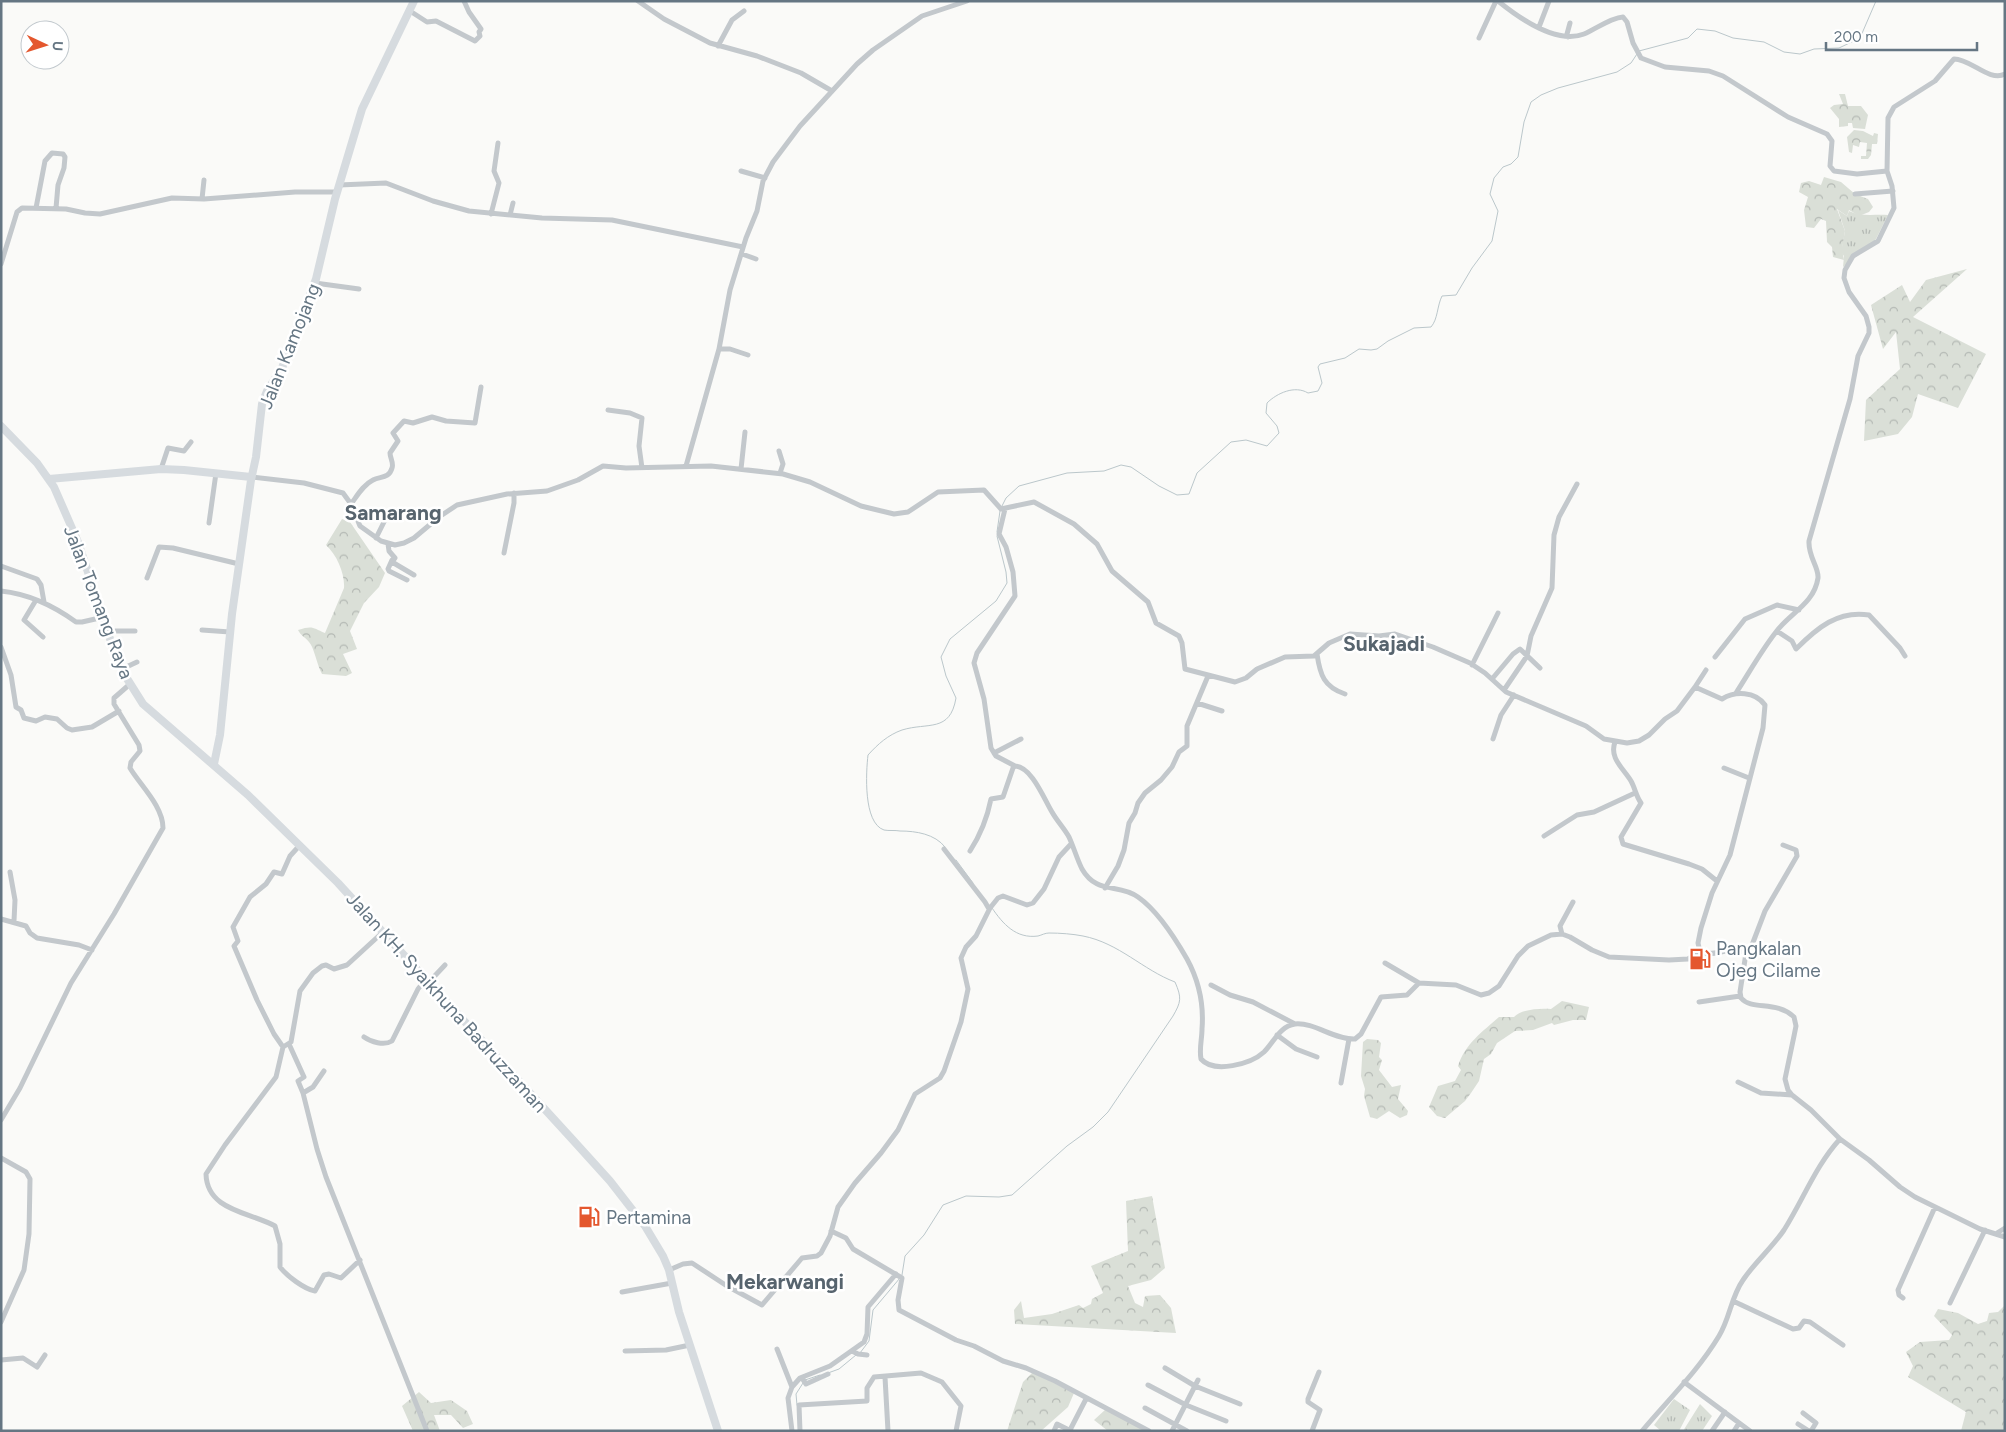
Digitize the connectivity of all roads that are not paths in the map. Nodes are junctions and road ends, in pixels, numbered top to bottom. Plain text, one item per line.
1 (414, 1) edge
2 (464, 1) edge
3 (638, 1) edge
4 (967, 1) edge
5 (1497, 1) edge
6 (1549, 1) edge
7 (410, 11) junction
8 (744, 11) dead end
9 (1570, 24) dead end
10 (1539, 27) junction
11 (1568, 37) junction
12 (1479, 38) dead end
13 (718, 46) junction
14 (2005, 74) edge
15 (832, 91) junction
16 (498, 143) dead end
17 (741, 171) dead end
18 (1887, 171) junction
19 (765, 178) junction
20 (204, 180) dead end
21 (338, 189) junction
22 (1893, 191) junction
23 (1854, 194) dead end
24 (202, 198) junction
25 (513, 203) dead end
26 (36, 208) junction
27 (56, 208) junction
28 (491, 214) junction
29 (510, 215) junction
30 (743, 248) junction
31 (742, 254) junction
32 (2, 255) edge
33 (756, 259) dead end
34 (1, 264) edge
35 (315, 283) junction
36 (359, 289) dead end
37 (719, 349) junction
38 (748, 355) dead end
39 (480, 386) dead end
40 (608, 410) dead end
41 (1, 426) edge
42 (745, 432) dead end
43 (191, 442) dead end
44 (779, 451) dead end
45 (686, 466) junction
46 (642, 468) junction
47 (162, 469) junction
48 (741, 469) junction
49 (780, 473) junction
50 (216, 474) junction
51 (251, 477) junction
52 (49, 479) junction
53 (1577, 484) dead end
54 (514, 493) junction
55 (351, 504) junction
56 (1003, 509) junction
57 (387, 516) dead end
58 (209, 523) dead end
59 (376, 538) junction
60 (388, 544) junction
61 (504, 552) dead end
62 (392, 560) junction
63 (239, 564) junction
64 (1, 566) edge
65 (414, 575) dead end
66 (147, 578) dead end
67 (407, 580) dead end
68 (1, 591) edge
69 (36, 600) junction
70 (44, 602) junction
71 (1799, 610) junction
72 (1498, 613) dead end
73 (104, 617) junction
74 (202, 630) dead end
75 (108, 631) junction
76 (135, 631) dead end
77 (1777, 631) junction
78 (230, 632) junction
79 (43, 637) dead end
80 (1, 647) edge
81 (1317, 654) junction
82 (1527, 656) junction
83 (1905, 656) dead end
84 (1715, 657) dead end
85 (137, 662) dead end
86 (1472, 665) junction
87 (1540, 668) dead end
88 (122, 669) junction
89 (1706, 670) dead end
90 (1208, 676) junction
91 (1492, 679) junction
92 (130, 684) junction
93 (1695, 687) junction
94 (1504, 690) junction
95 (1736, 693) junction
96 (1344, 694) dead end
97 (1514, 695) junction
98 (1197, 703) junction
99 (119, 711) junction
100 (1222, 711) dead end
101 (1021, 739) dead end
102 (1493, 739) dead end
103 (1615, 742) junction
104 (994, 753) junction
105 (214, 764) junction
106 (1015, 766) junction
107 (1724, 768) dead end
108 (1749, 778) junction
109 (1635, 794) junction
110 (1544, 836) dead end
111 (1071, 844) junction
112 (300, 845) junction
113 (1783, 845) dead end
114 (944, 849) dead end
115 (970, 851) dead end
116 (10, 872) dead end
117 (1717, 881) junction
118 (1105, 888) junction
119 (1573, 902) dead end
120 (990, 907) junction
121 (1, 919) edge
122 (14, 922) junction
123 (383, 932) junction
124 (1562, 934) junction
125 (92, 950) junction
126 (1700, 952) junction
127 (1746, 953) junction
128 (1384, 963) dead end
129 (445, 965) dead end
130 (427, 980) junction
131 (1418, 983) junction
132 (1211, 985) dead end
133 (1740, 996) junction
134 (1699, 1002) dead end
135 (1295, 1024) junction
136 (1277, 1035) junction
137 (364, 1037) dead end
138 (1349, 1039) junction
139 (289, 1044) junction
140 (283, 1047) junction
141 (1317, 1057) dead end
142 (324, 1071) dead end
143 (1738, 1082) dead end
144 (1341, 1083) dead end
145 (303, 1093) junction
146 (1792, 1095) junction
147 (1, 1120) edge
148 (1840, 1139) junction
149 (1, 1158) edge
150 (1935, 1207) junction
151 (2005, 1228) edge
152 (1985, 1230) junction
153 (831, 1231) junction
154 (1997, 1233) junction
155 (2005, 1237) edge
156 (360, 1260) junction
157 (669, 1270) junction
158 (899, 1276) junction
159 (672, 1283) junction
160 (622, 1292) dead end
161 (1903, 1298) dead end
162 (1733, 1300) junction
163 (1950, 1303) dead end
164 (1, 1322) edge
165 (690, 1345) junction
166 (1843, 1345) dead end
167 (777, 1349) dead end
168 (625, 1351) dead end
169 (855, 1352) junction
170 (45, 1355) dead end
171 (867, 1355) dead end
172 (1, 1360) edge
173 (1165, 1368) dead end
174 (1319, 1372) dead end
175 (828, 1374) dead end
176 (885, 1376) junction
177 (803, 1380) junction
178 (1684, 1382) junction
179 (1197, 1383) junction
180 (1148, 1385) dead end
181 (792, 1386) junction
182 (1086, 1399) junction
183 (1240, 1404) dead end
184 (1186, 1405) junction
185 (1145, 1408) dead end
186 (1725, 1412) junction
187 (1803, 1413) dead end
188 (1226, 1421) dead end
189 (1739, 1423) junction
190 (1798, 1424) dead end
191 (1175, 1425) junction
192 (427, 1431) edge
193 (718, 1431) edge
194 (792, 1431) edge
195 (800, 1431) edge
196 (888, 1431) edge
197 (956, 1431) edge
198 (1054, 1431) edge
199 (1070, 1431) edge
200 (1149, 1431) edge
201 (1172, 1431) edge
202 (1187, 1431) edge
203 (1312, 1431) edge
204 (1642, 1431) edge
205 (1712, 1431) edge
206 (1734, 1431) edge
207 (1750, 1431) edge
208 (1810, 1431) edge

1 - 7 main road, Jalan Kamojang
2 - 7 street
3 - 13 street
4 - 15 street
5 - 10 street
5 - 12 street
6 - 10 street
7 - 21 main road, Jalan Kamojang
8 - 13 street
9 - 11 street
10 - 11 street
11 - 18 street
13 - 15 street
14 - 18 street
15 - 19 street
16 - 28 street
17 - 19 street
18 - 22 street
19 - 30 street
20 - 24 street
21 - 24 street
21 - 28 street
21 - 35 main road, Jalan Kamojang
22 - 23 street
22 - 71 street
24 - 27 street
25 - 29 street
26 - 27 street
26 - 27 street
26 - 32 street
28 - 29 street
29 - 30 street
30 - 31 street
31 - 33 street
31 - 37 street
32 - 34 street
35 - 36 street
35 - 51 main road, Jalan Kamojang
37 - 38 street
37 - 45 street
39 - 55 street
40 - 46 street
41 - 52 main road, Jalan Tomang Raya
42 - 48 street
43 - 47 street
44 - 49 street
45 - 46 street
45 - 48 street
46 - 54 street
47 - 50 main road
47 - 52 main road
48 - 49 street
49 - 56 street
50 - 51 main road
50 - 58 street
51 - 55 street
51 - 63 main road, Jalan Kamojang
52 - 73 main road, Jalan Tomang Raya
53 - 82 street
54 - 60 street
54 - 61 street
55 - 59 street
56 - 90 street
56 - 104 street
57 - 59 street
59 - 60 street
60 - 62 street
62 - 65 street
62 - 67 street
63 - 66 street
63 - 78 main road, Jalan Kamojang
64 - 70 street
68 - 69 street
69 - 70 street
69 - 79 street
70 - 73 street
71 - 77 street
71 - 84 street
72 - 86 street
73 - 75 main road, Jalan Tomang Raya
74 - 78 street
75 - 76 street
75 - 88 main road, Jalan Tomang Raya
77 - 83 street
77 - 95 street
78 - 105 main road, Jalan Kamojang
80 - 99 street
81 - 86 street
81 - 90 street
81 - 96 street
82 - 87 street
82 - 91 street
82 - 94 street
85 - 88 street
86 - 91 street
88 - 92 main road, Jalan Tomang Raya
89 - 93 street
90 - 98 street
91 - 94 street
92 - 99 street
92 - 105 main road, Jalan Tomang Raya
93 - 95 street
93 - 103 street
94 - 97 street
95 - 108 street
97 - 102 street
97 - 103 street
98 - 100 street
98 - 118 street
99 - 125 street
101 - 104 street
103 - 109 street
104 - 106 street
105 - 112 main road, Jalan KH. Syaikhuna Badruzzaman
106 - 111 street
106 - 115 street
107 - 108 street
108 - 117 street
109 - 110 street
109 - 117 street
111 - 118 street
111 - 120 street
112 - 123 main road, Jalan KH. Syaikhuna Badruzzaman
112 - 140 street
113 - 127 street
114 - 120 street
116 - 122 street
117 - 126 street
118 - 136 street
119 - 124 street
120 - 153 street
121 - 122 street
122 - 125 street
123 - 130 main road, Jalan KH. Syaikhuna Badruzzaman
123 - 139 street
124 - 126 street
124 - 131 street
125 - 147 street
126 - 127 street
127 - 133 street
128 - 131 street
129 - 130 street
130 - 137 street
130 - 157 main road, Jalan KH. Syaikhuna Badruzzaman
131 - 138 street
132 - 135 street
133 - 134 street
133 - 146 street
135 - 136 street
135 - 138 street
136 - 141 street
138 - 144 street
139 - 140 street
139 - 145 street
140 - 156 street
142 - 145 street
143 - 146 street
145 - 156 street
146 - 148 street
148 - 150 street
148 - 162 street
149 - 164 street
150 - 152 street
150 - 161 street
151 - 154 street
152 - 154 street
152 - 163 street
153 - 157 street
153 - 158 street
154 - 155 street
156 - 192 street
157 - 159 main road, Jalan KH. Syaikhuna Badruzzaman
158 - 169 street
158 - 182 street
159 - 160 street
159 - 165 main road, Jalan KH. Syaikhuna Badruzzaman
162 - 166 street
162 - 178 street
165 - 168 street
165 - 193 main road, Jalan KH. Syaikhuna Badruzzaman
167 - 181 street
169 - 171 street
169 - 177 street
170 - 172 street
173 - 179 street
174 - 203 street
175 - 177 street
176 - 195 street
176 - 196 street
176 - 197 street
177 - 181 street
178 - 186 street
178 - 204 street
179 - 183 street
179 - 184 street
180 - 184 street
181 - 194 street
182 - 199 street
182 - 200 street
184 - 188 street
184 - 191 street
185 - 191 street
186 - 189 street
186 - 205 street
187 - 208 street
189 - 206 street
189 - 207 street
190 - 208 street
191 - 201 street
191 - 202 street
198 - 199 street

